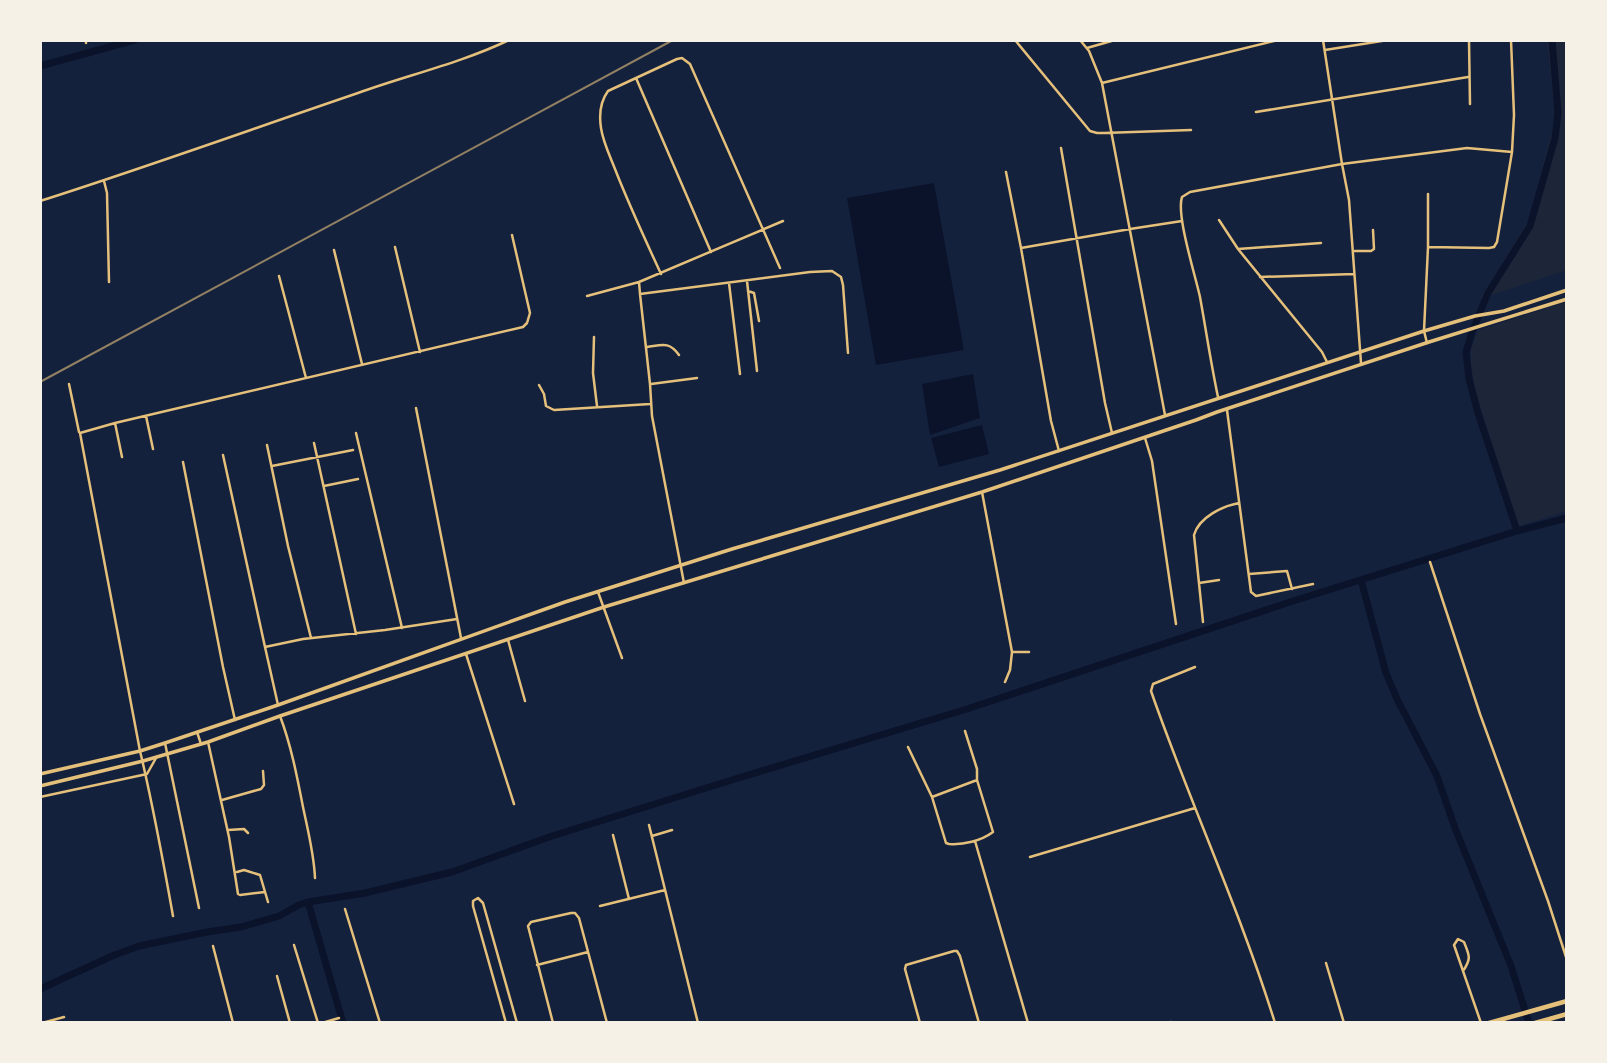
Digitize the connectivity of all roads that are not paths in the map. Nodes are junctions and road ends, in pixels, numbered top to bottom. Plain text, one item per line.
1 (509, 40) edge
2 (1015, 40) edge
3 (1080, 40) edge
4 (1115, 40) edge
5 (1278, 40) edge
6 (1323, 40) edge
7 (1388, 40) edge
8 (1469, 40) edge
9 (1511, 40) edge
10 (1087, 48) junction
11 (1325, 50) junction
12 (1468, 77) junction
13 (636, 78) junction
14 (1102, 83) junction
15 (1331, 99) junction
16 (1470, 104) dead end
17 (1256, 111) dead end
18 (1191, 130) dead end
19 (1112, 133) junction
20 (1061, 148) dead end
21 (1512, 152) junction
22 (1342, 164) junction
23 (1006, 172) dead end
24 (104, 180) junction
25 (1428, 194) dead end
26 (40, 201) edge
27 (1219, 220) dead end
28 (783, 221) dead end
29 (1182, 221) junction
30 (1130, 229) junction
31 (763, 230) junction
32 (1373, 230) dead end
33 (512, 235) dead end
34 (1077, 238) junction
35 (1321, 243) dead end
36 (396, 247) dead end
37 (1428, 247) junction
38 (1021, 248) junction
39 (1238, 249) junction
40 (334, 250) dead end
41 (711, 251) junction
42 (1353, 251) junction
43 (780, 268) dead end
44 (661, 274) junction
45 (1354, 274) junction
46 (279, 276) dead end
47 (1260, 277) junction
48 (747, 280) junction
49 (109, 282) dead end
50 (639, 282) junction
51 (729, 282) junction
52 (1567, 290) edge
53 (748, 291) junction
54 (640, 294) junction
55 (587, 296) dead end
56 (1567, 299) edge
57 (1504, 311) junction
58 (1506, 319) junction
59 (759, 321) dead end
60 (1461, 321) junction
61 (1424, 331) junction
62 (1464, 332) junction
63 (594, 337) dead end
64 (1427, 343) junction
65 (647, 347) junction
66 (420, 352) junction
67 (1359, 352) junction
68 (848, 353) dead end
69 (679, 355) dead end
70 (1328, 363) junction
71 (362, 365) junction
72 (1361, 365) junction
73 (757, 371) dead end
74 (740, 374) dead end
75 (306, 378) junction
76 (696, 378) dead end
77 (69, 384) dead end
78 (650, 384) junction
79 (539, 385) dead end
80 (1218, 397) junction
81 (650, 404) junction
82 (597, 407) junction
83 (416, 408) dead end
84 (1227, 408) junction
85 (1165, 415) junction
86 (146, 416) junction
87 (115, 423) junction
88 (80, 433) junction
89 (356, 433) dead end
90 (1112, 433) junction
91 (1145, 438) junction
92 (314, 443) dead end
93 (267, 445) dead end
94 (153, 450) dead end
95 (353, 450) dead end
96 (1059, 451) junction
97 (223, 455) dead end
98 (122, 457) dead end
99 (317, 458) junction
100 (183, 462) dead end
101 (272, 466) junction
102 (358, 479) dead end
103 (324, 486) junction
104 (982, 492) junction
105 (1239, 503) junction
106 (1430, 563) dead end
107 (680, 565) junction
108 (1248, 575) junction
109 (1219, 580) dead end
110 (684, 583) junction
111 (1199, 583) junction
112 (1313, 584) dead end
113 (1292, 589) junction
114 (598, 592) junction
115 (604, 607) junction
116 (457, 619) junction
117 (1203, 622) dead end
118 (1176, 624) dead end
119 (402, 628) junction
120 (356, 634) junction
121 (311, 638) junction
122 (461, 638) junction
123 (507, 639) junction
124 (265, 647) junction
125 (1012, 652) junction
126 (1029, 652) dead end
127 (466, 653) junction
128 (622, 658) dead end
129 (1195, 667) dead end
130 (1005, 682) dead end
131 (525, 701) dead end
132 (278, 705) junction
133 (280, 716) junction
134 (235, 720) junction
135 (965, 731) dead end
136 (197, 732) junction
137 (208, 742) junction
138 (165, 743) junction
139 (201, 744) junction
140 (908, 747) dead end
141 (140, 751) junction
142 (168, 754) junction
143 (156, 758) junction
144 (143, 761) junction
145 (262, 771) dead end
146 (40, 774) edge
147 (147, 774) junction
148 (977, 780) junction
149 (40, 786) edge
150 (40, 797) edge
151 (932, 797) junction
152 (221, 800) junction
153 (514, 804) dead end
154 (1195, 808) junction
155 (649, 825) dead end
156 (228, 830) junction
157 (672, 830) dead end
158 (248, 833) dead end
159 (613, 835) dead end
160 (652, 836) junction
161 (975, 841) junction
162 (1030, 857) dead end
163 (235, 872) junction
164 (315, 878) dead end
165 (665, 890) junction
166 (265, 892) junction
167 (629, 899) junction
168 (268, 902) dead end
169 (600, 906) dead end
170 (199, 908) dead end
171 (345, 909) dead end
172 (173, 916) dead end
173 (294, 945) dead end
174 (213, 946) dead end
175 (588, 952) junction
176 (1567, 960) edge
177 (1326, 963) dead end
178 (537, 965) junction
179 (1463, 971) junction
180 (277, 976) dead end
181 (1567, 1001) edge
182 (1567, 1014) edge
183 (64, 1017) dead end
184 (339, 1018) dead end
185 (1557, 1020) edge
186 (1536, 1022) edge
187 (42, 1023) edge
188 (233, 1023) edge
189 (290, 1023) edge
190 (320, 1023) edge
191 (380, 1023) edge
192 (506, 1023) edge
193 (517, 1023) edge
194 (553, 1023) edge
195 (607, 1023) edge
196 (698, 1023) edge
197 (920, 1023) edge
198 (979, 1023) edge
199 (1028, 1023) edge
200 (1275, 1023) edge
201 (1344, 1023) edge
202 (1481, 1023) edge
203 (1489, 1023) edge

1 - 24 street
2 - 19 street
3 - 10 street
4 - 10 street
5 - 14 street
6 - 11 street
7 - 11 street
8 - 12 street
9 - 21 street
10 - 14 street
11 - 15 street
12 - 15 street
12 - 16 street
13 - 31 street
13 - 41 street
13 - 44 street
14 - 19 street
15 - 17 street
15 - 22 street
18 - 19 street
19 - 30 street
20 - 34 street
21 - 22 street
21 - 37 street
22 - 29 street
22 - 42 street
23 - 38 street
24 - 26 street
24 - 49 street
25 - 37 street
27 - 39 street
28 - 31 street
29 - 30 street
29 - 80 street
30 - 34 street
30 - 85 street
31 - 41 street
31 - 43 street
32 - 42 street
33 - 66 street
34 - 38 street
34 - 90 street
35 - 39 street
36 - 66 street
37 - 61 street
38 - 96 street
39 - 47 street
40 - 71 street
41 - 44 street
42 - 45 street
44 - 50 street
45 - 47 street
45 - 67 street
46 - 75 street
47 - 70 street
48 - 51 street
48 - 53 street
48 - 68 street
50 - 54 street
50 - 55 street
51 - 54 street
51 - 74 street
52 - 57 street
53 - 59 street
53 - 73 street
54 - 65 street
56 - 58 street
57 - 58 street
57 - 60 street
58 - 62 street
60 - 61 street
60 - 62 street
61 - 64 street
61 - 67 street
62 - 64 street
63 - 82 street
64 - 72 street
65 - 69 street
65 - 78 street
66 - 71 street
67 - 70 street
67 - 72 street
70 - 80 street
71 - 75 street
72 - 84 street
75 - 86 street
76 - 78 street
77 - 88 street
78 - 81 street
79 - 82 street
80 - 85 street
81 - 82 street
81 - 107 street
83 - 116 street
84 - 91 street
84 - 105 street
85 - 90 street
86 - 87 street
86 - 94 street
87 - 88 street
87 - 98 street
88 - 141 street
89 - 119 street
90 - 96 street
91 - 104 street
91 - 118 street
92 - 99 street
93 - 101 street
95 - 99 street
96 - 107 street
97 - 124 street
99 - 101 street
99 - 103 street
100 - 134 street
101 - 121 street
102 - 103 street
103 - 120 street
104 - 110 street
104 - 125 street
105 - 108 street
105 - 111 street
106 - 176 street
107 - 110 street
107 - 114 street
108 - 113 street
108 - 113 street
109 - 111 street
110 - 115 street
111 - 117 street
112 - 113 street
114 - 115 street
114 - 122 street
115 - 123 street
115 - 128 street
116 - 119 street
116 - 122 street
119 - 120 street
120 - 121 street
121 - 124 street
122 - 132 street
123 - 127 street
123 - 131 street
124 - 132 street
125 - 126 street
125 - 130 street
127 - 133 street
127 - 153 street
129 - 154 street
132 - 134 street
133 - 137 street
133 - 164 street
134 - 136 street
135 - 148 street
136 - 138 street
136 - 139 street
137 - 139 street
137 - 152 street
138 - 141 street
138 - 142 street
139 - 142 street
140 - 151 street
141 - 144 street
141 - 146 street
142 - 143 street
142 - 170 street
143 - 144 street
143 - 147 street
144 - 147 street
144 - 149 street
145 - 152 street
147 - 150 street
147 - 172 street
148 - 151 street
148 - 161 street
151 - 161 street
152 - 156 street
154 - 162 street
154 - 200 street
155 - 160 street
156 - 158 street
156 - 163 street
157 - 160 street
159 - 167 street
160 - 165 street
161 - 199 street
163 - 166 street
163 - 166 street
165 - 167 street
165 - 196 street
166 - 168 street
167 - 169 street
171 - 191 street
173 - 190 street
174 - 188 street
175 - 178 street
175 - 178 street
175 - 195 street
177 - 201 street
178 - 194 street
179 - 179 street
179 - 202 street
180 - 189 street
181 - 203 main road
182 - 185 main road
183 - 187 street
184 - 190 street
185 - 186 main road
192 - 193 street
197 - 198 street

